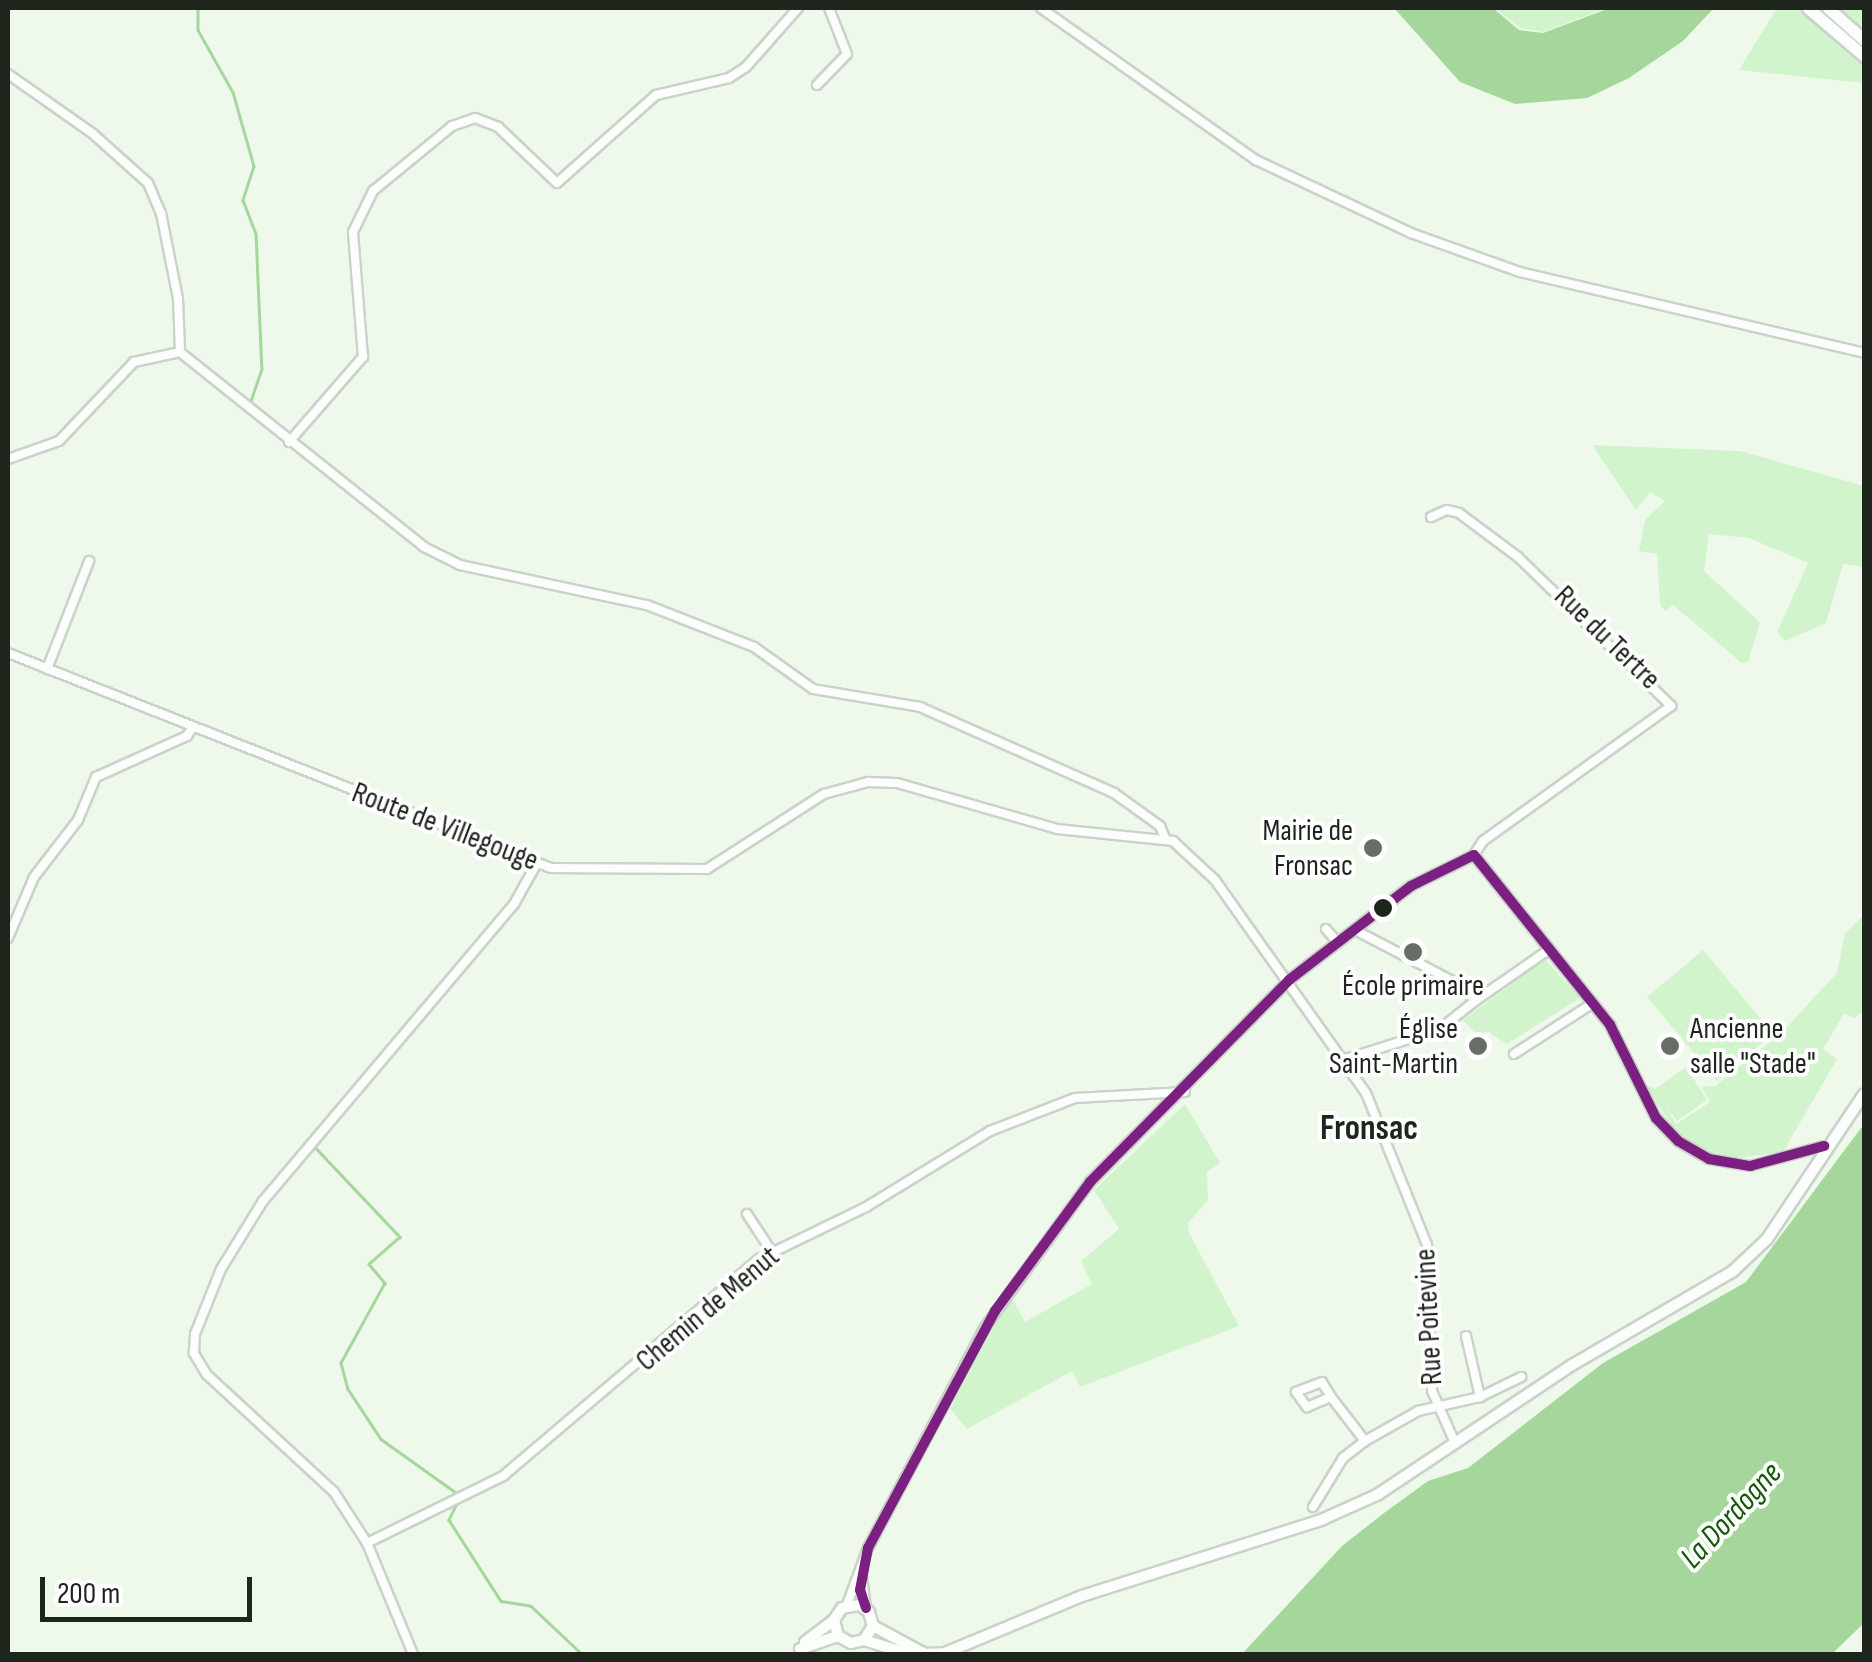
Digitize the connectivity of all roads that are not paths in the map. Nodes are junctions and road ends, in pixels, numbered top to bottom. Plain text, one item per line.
1 (798, 8) edge
2 (829, 8) edge
3 (1041, 8) edge
4 (1808, 8) edge
5 (1828, 8) edge
6 (1864, 40) edge
7 (1864, 56) edge
8 (8, 74) edge
9 (817, 85) dead end
10 (180, 352) junction
11 (1864, 353) edge
12 (289, 442) junction
13 (8, 459) edge
14 (1431, 517) dead end
15 (89, 561) dead end
16 (8, 653) edge
17 (47, 669) junction
18 (192, 728) junction
19 (1165, 838) junction
20 (1474, 855) junction
21 (536, 865) junction
22 (1326, 929) dead end
23 (1355, 930) junction
24 (8, 937) edge
25 (1338, 942) junction
26 (1547, 950) junction
27 (1289, 980) junction
28 (1475, 1000) junction
29 (1592, 1003) junction
30 (1514, 1054) dead end
31 (1346, 1059) junction
32 (1185, 1092) junction
33 (1864, 1094) edge
34 (1824, 1146) junction
35 (747, 1214) dead end
36 (772, 1252) junction
37 (1466, 1336) dead end
38 (1521, 1378) dead end
39 (1331, 1397) dead end
40 (1480, 1397) junction
41 (1436, 1406) junction
42 (1365, 1441) junction
43 (1456, 1444) junction
44 (1313, 1507) dead end
45 (367, 1544) junction
46 (861, 1562) junction
47 (847, 1605) junction
48 (866, 1608) junction
49 (834, 1620) junction
50 (873, 1626) junction
51 (838, 1636) junction
52 (864, 1640) junction
53 (797, 1652) edge
54 (413, 1654) edge
55 (909, 1654) edge
56 (924, 1654) edge

1 - 12 street
2 - 9 street
3 - 11 street
4 - 7 highway
5 - 6 highway
8 - 10 street
10 - 12 street
10 - 13 street
12 - 19 street
14 - 20 street, Rue du Tertre
15 - 17 street
16 - 17 street, Route de Villegouge
17 - 18 street, Route de Villegouge
18 - 21 street, Route de Villegouge
18 - 24 street
19 - 21 street, Route de Villegouge
19 - 27 street
20 - 23 street
20 - 26 street
21 - 45 street
22 - 25 street
23 - 25 street
23 - 28 street
25 - 27 street
26 - 28 street
26 - 29 street
27 - 31 street, Rue Poitevine
27 - 32 street
28 - 31 street
29 - 30 street
29 - 34 street
31 - 41 street, Rue Poitevine
32 - 36 street, Chemin de Menut
32 - 46 street
33 - 34 main road
34 - 43 main road
35 - 36 street
36 - 45 street, Chemin de Menut
37 - 40 street
38 - 40 street
39 - 42 street
40 - 41 street
41 - 42 street
41 - 43 street, Rue Poitevine
42 - 44 street
43 - 56 main road
45 - 54 street
46 - 47 street
46 - 48 street
47 - 48 main road
47 - 49 main road
48 - 50 main road
49 - 51 main road
49 - 53 main road
50 - 52 main road
50 - 56 main road
51 - 52 main road
51 - 53 main road
52 - 55 main road

